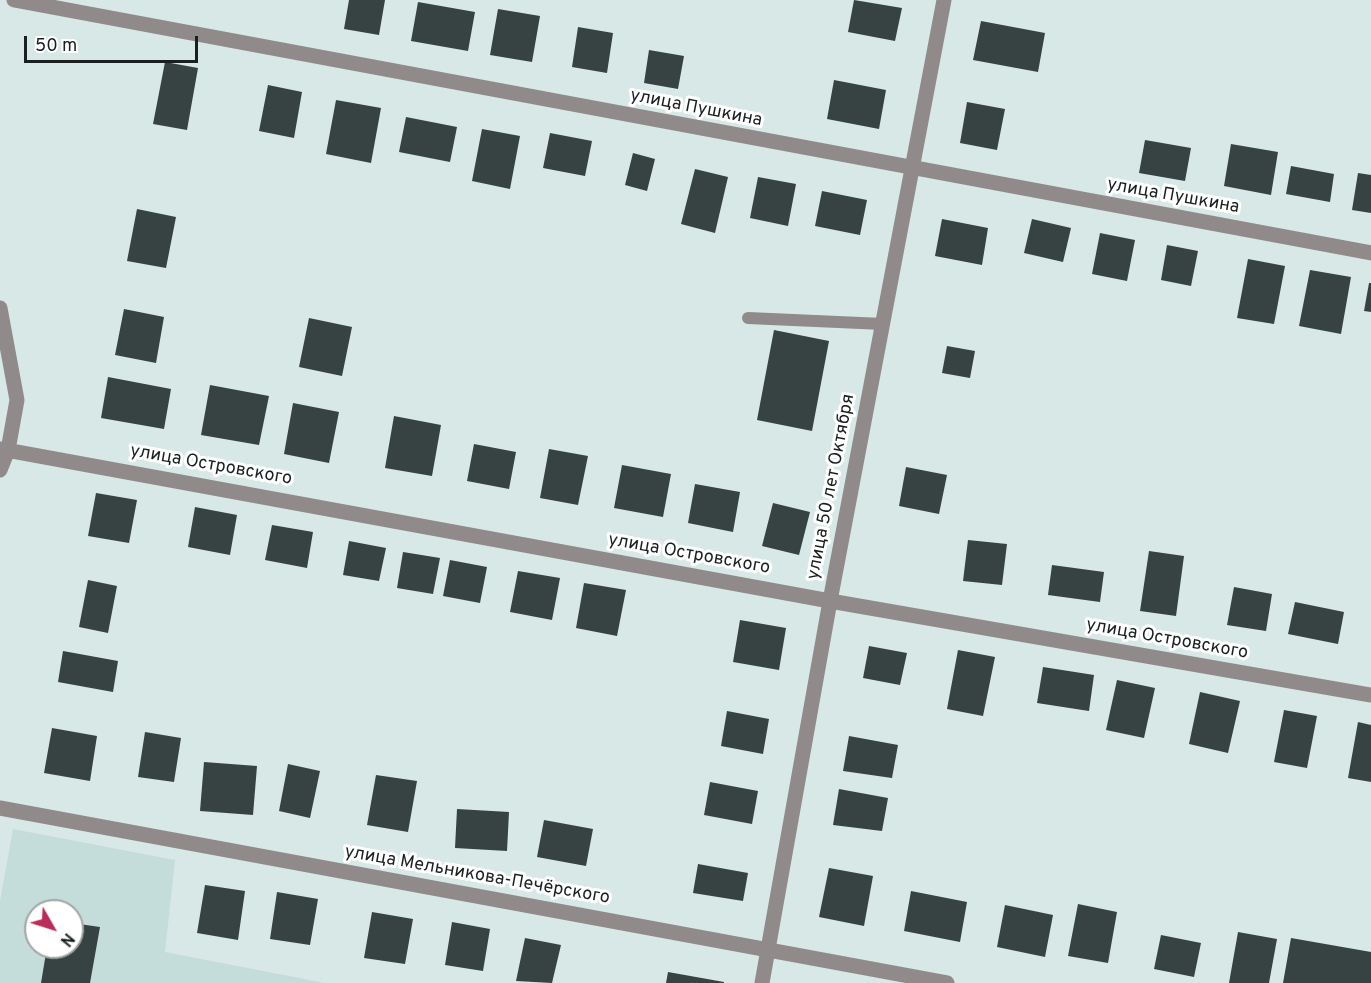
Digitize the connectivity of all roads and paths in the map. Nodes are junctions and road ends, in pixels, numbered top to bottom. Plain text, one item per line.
1 (14, 0) edge
2 (944, 0) edge
3 (74, 6) edge
4 (912, 169) junction
5 (1371, 253) edge
6 (0, 308) edge
7 (748, 318) dead end
8 (883, 324) junction
9 (4, 449) edge
10 (0, 470) edge
11 (830, 601) junction
12 (1371, 695) edge
13 (0, 808) edge
14 (768, 950) junction
15 (762, 983) edge
16 (947, 983) edge

1 - 3 street, улица Пушкина
2 - 4 street, улица 50 лет Октября
3 - 4 street, улица Пушкина
4 - 5 street, улица Пушкина
4 - 8 street, улица 50 лет Октября
6 - 9 street
7 - 8 lane
8 - 11 street, улица 50 лет Октября
9 - 10 street
9 - 11 street, улица Островского
11 - 12 street, улица Островского
11 - 14 street, улица 50 лет Октября
13 - 14 street, улица Мельникова-Печёрского
14 - 15 street, улица 50 лет Октября
14 - 16 street, улица Мельникова-Печёрского

